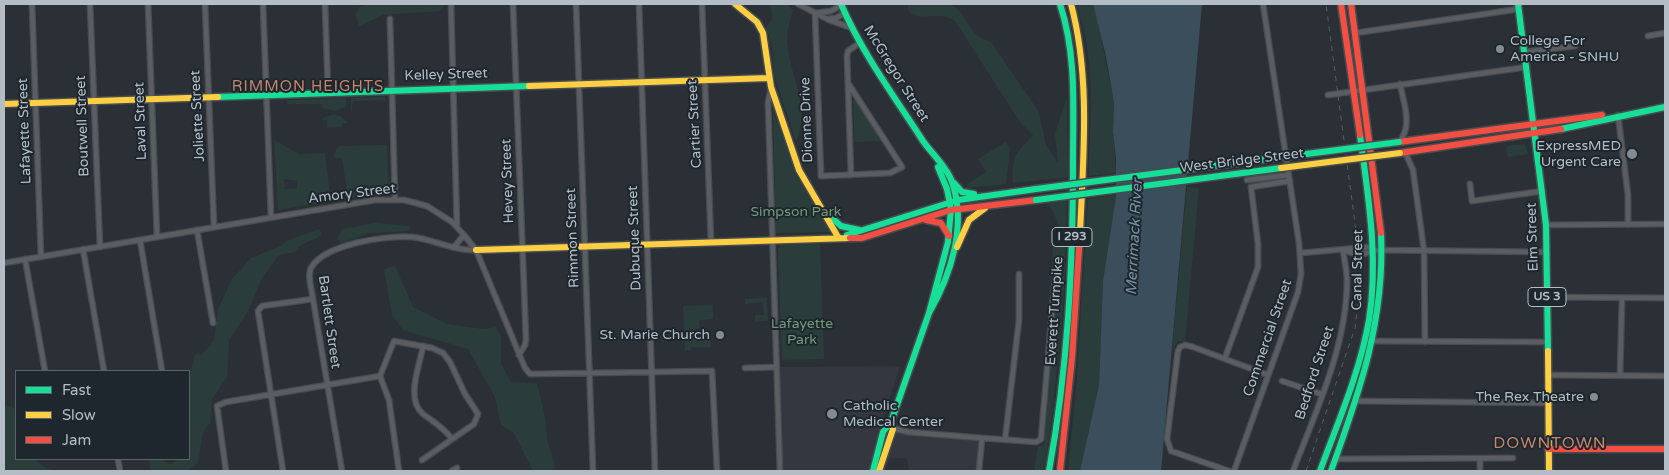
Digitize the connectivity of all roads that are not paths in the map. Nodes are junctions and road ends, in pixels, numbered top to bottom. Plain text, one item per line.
1 (32, 4) edge
2 (90, 4) edge
3 (148, 4) edge
4 (205, 4) edge
5 (263, 4) edge
6 (326, 4) edge
7 (451, 4) edge
8 (513, 4) edge
9 (576, 4) edge
10 (639, 4) edge
11 (702, 4) edge
12 (735, 4) edge
13 (799, 4) edge
14 (842, 4) edge
15 (1060, 4) edge
16 (1071, 4) edge
17 (1263, 4) edge
18 (1341, 4) edge
19 (1351, 4) edge
20 (1518, 6) edge
21 (815, 13) junction
22 (845, 13) junction
23 (825, 18) junction
24 (390, 19) dead end
25 (853, 29) junction
26 (1355, 33) junction
27 (1665, 33) edge
28 (1648, 36) dead end
29 (861, 42) junction
30 (1575, 46) dead end
31 (1525, 52) junction
32 (1526, 67) junction
33 (769, 78) junction
34 (704, 80) junction
35 (642, 82) junction
36 (848, 83) junction
37 (579, 84) junction
38 (1400, 84) junction
39 (515, 86) junction
40 (771, 87) junction
41 (453, 88) junction
42 (1362, 89) junction
43 (392, 90) junction
44 (1352, 91) junction
45 (328, 92) junction
46 (266, 94) junction
47 (1328, 95) dead end
48 (209, 96) junction
49 (152, 98) junction
50 (93, 101) junction
51 (35, 102) junction
52 (4, 104) edge
53 (1665, 107) edge
54 (1618, 115) junction
55 (1534, 123) junction
56 (1535, 133) junction
57 (1399, 142) junction
58 (1403, 152) junction
59 (932, 155) junction
60 (851, 175) junction
61 (1289, 175) junction
62 (951, 180) junction
63 (1247, 180) dead end
64 (1290, 181) junction
65 (1470, 184) dead end
66 (1543, 191) junction
67 (995, 194) junction
68 (395, 200) junction
69 (958, 200) junction
70 (950, 202) junction
71 (993, 204) junction
72 (819, 205) junction
73 (958, 209) junction
74 (951, 210) junction
75 (271, 217) junction
76 (905, 224) junction
77 (1665, 224) edge
78 (1546, 225) junction
79 (1628, 225) junction
80 (214, 227) junction
81 (457, 227) junction
82 (872, 228) junction
83 (197, 230) junction
84 (464, 234) junction
85 (157, 237) junction
86 (838, 237) junction
87 (140, 240) junction
88 (773, 240) junction
89 (711, 242) junction
90 (949, 242) junction
91 (647, 244) junction
92 (585, 246) junction
93 (100, 247) junction
94 (454, 247) junction
95 (522, 248) junction
96 (83, 249) junction
97 (476, 250) junction
98 (1343, 250) junction
99 (1374, 250) junction
100 (1383, 250) junction
101 (1424, 251) junction
102 (1547, 252) junction
103 (1300, 253) junction
104 (41, 257) junction
105 (25, 259) junction
106 (4, 263) edge
107 (947, 271) junction
108 (1019, 274) dead end
109 (1055, 277) dead end
110 (1547, 297) junction
111 (1622, 298) junction
112 (1665, 298) edge
113 (314, 299) junction
114 (928, 314) junction
115 (213, 323) dead end
116 (1364, 341) junction
117 (1375, 342) junction
118 (1425, 342) junction
119 (1548, 342) junction
120 (423, 346) junction
121 (519, 355) junction
122 (1225, 358) junction
123 (777, 367) junction
124 (745, 368) dead end
125 (45, 370) edge
126 (104, 370) edge
127 (162, 370) edge
128 (651, 371) junction
129 (589, 373) junction
130 (1268, 375) junction
131 (1548, 375) junction
132 (1620, 375) junction
133 (380, 376) junction
134 (1665, 376) edge
135 (1282, 381) dead end
136 (327, 386) junction
137 (1322, 394) junction
138 (271, 395) junction
139 (1356, 401) junction
140 (1548, 403) junction
141 (890, 425) junction
142 (982, 438) junction
143 (452, 439) junction
144 (1005, 440) junction
145 (1548, 449) junction
146 (1665, 449) edge
147 (1512, 458) dead end
148 (1335, 459) junction
149 (422, 460) dead end
150 (1480, 460) junction
151 (226, 471) edge
152 (284, 471) edge
153 (342, 471) edge
154 (399, 471) edge
155 (593, 471) edge
156 (655, 471) edge
157 (717, 471) edge
158 (780, 471) edge
159 (873, 471) edge
160 (879, 471) edge
161 (979, 471) edge
162 (1049, 471) edge
163 (1060, 471) edge
164 (1229, 471) edge
165 (1234, 471) edge
166 (1293, 471) edge
167 (1320, 471) edge
168 (1331, 471) edge
169 (1480, 471) edge
170 (1549, 471) edge

1 - 51 street, Lafayette Street
2 - 50 street, Boutwell Street
3 - 49 street, Laval Street
4 - 48 street, Joliette Street
5 - 46 street
6 - 45 street
7 - 41 street
8 - 39 street, Hevey Street
9 - 37 street, Rimmon Street
10 - 35 street, Dubuque Street
11 - 34 street, Cartier Street
12 - 33 main road
13 - 21 street
14 - 21 street
14 - 22 main road, McGregor Street
15 - 162 main road, Everett Turnpike / I 293
16 - 163 main road, Everett Turnpike / I 293
17 - 61 street, Commercial Street
18 - 44 main road, Canal Street
19 - 26 main road, Canal Street
20 - 26 street
20 - 31 main road, Elm Street / US 3
21 - 23 street
21 - 60 street, Dionne Drive
22 - 23 street
22 - 25 main road, McGregor Street
23 - 25 street
24 - 43 street
25 - 29 main road, McGregor Street
26 - 42 main road, Canal Street
27 - 28 street
29 - 36 street
29 - 59 main road, McGregor Street
30 - 31 street
31 - 32 main road, Elm Street / US 3
32 - 38 street
32 - 55 main road, Elm Street / US 3
33 - 34 main road, Kelley Street
33 - 40 main road
34 - 35 main road, Kelley Street
34 - 89 street, Cartier Street
35 - 37 main road, Kelley Street
35 - 91 street, Dubuque Street
36 - 60 street
36 - 60 street
37 - 39 main road, Kelley Street
37 - 92 street, Rimmon Street
38 - 42 street
38 - 57 street
39 - 41 main road, Kelley Street
39 - 95 street, Hevey Street
40 - 72 main road
40 - 88 street
41 - 43 main road, Kelley Street
41 - 81 street
42 - 44 street
42 - 100 main road, Canal Street
43 - 45 main road, Kelley Street
43 - 68 street
44 - 47 street
44 - 99 main road, Canal Street
45 - 46 main road, Kelley Street
46 - 48 main road, Kelley Street
46 - 75 street
48 - 49 main road, Kelley Street
48 - 80 street, Joliette Street
49 - 50 main road, Kelley Street
49 - 85 street, Laval Street
50 - 51 main road, Kelley Street
50 - 93 street, Boutwell Street
51 - 52 main road, Kelley Street
51 - 104 street, Lafayette Street
53 - 54 main road
54 - 55 main road, West Bridge Street
54 - 56 main road, West Bridge Street
54 - 79 street
55 - 56 main road, Elm Street / US 3
55 - 57 main road, West Bridge Street
56 - 58 main road, West Bridge Street
56 - 66 main road, Elm Street / US 3
57 - 67 main road, West Bridge Street, bridge
58 - 71 main road, West Bridge Street, bridge
58 - 101 street
59 - 62 main road, McGregor Street
59 - 70 main road, McGregor Street
61 - 63 street
61 - 64 street, Commercial Street
62 - 67 main road
62 - 69 main road, McGregor Street
64 - 103 street, Commercial Street
64 - 122 street
65 - 66 street
66 - 78 main road, Elm Street / US 3
67 - 69 main road, West Bridge Street
68 - 75 street, Amory Street
68 - 81 street, Amory Street
69 - 70 main road
69 - 73 main road, McGregor Street
70 - 74 main road, McGregor Street
70 - 82 main road
71 - 73 main road, West Bridge Street
71 - 107 main road
72 - 82 main road
72 - 86 main road
73 - 74 main road, West Bridge Street
73 - 107 main road, McGregor Street
74 - 76 main road
74 - 90 main road, McGregor Street
75 - 80 street, Amory Street
76 - 86 main road
76 - 90 main road
77 - 79 street
78 - 79 street
78 - 102 main road, Elm Street / US 3
80 - 83 street, Amory Street
81 - 84 street, Amory Street
82 - 86 main road
83 - 85 street, Amory Street
83 - 115 street
84 - 94 street
84 - 97 street, Amory Street
85 - 87 street, Amory Street
86 - 88 main road
87 - 93 street, Amory Street
87 - 127 street
88 - 89 main road
88 - 123 street
89 - 91 main road
90 - 114 main road, McGregor Street
91 - 92 main road
91 - 128 street, Dubuque Street
92 - 95 main road
92 - 129 street, Rimmon Street
93 - 96 street, Amory Street
94 - 97 street, Bartlett Street
94 - 113 street, Bartlett Street
95 - 97 main road
95 - 121 street, Hevey Street
96 - 104 street, Amory Street
96 - 126 street
97 - 121 street, Amory Street
98 - 99 street
98 - 103 street
98 - 137 street, Bedford Street
99 - 100 street
99 - 116 main road, Canal Street
100 - 101 street
100 - 117 main road, Canal Street
101 - 102 street
101 - 118 street
102 - 110 main road, Elm Street / US 3
103 - 130 street, Commercial Street
104 - 105 street, Amory Street
105 - 106 street, Amory Street
105 - 125 street
107 - 114 main road, McGregor Street
108 - 144 street
109 - 144 street
110 - 111 street
110 - 119 main road, Elm Street / US 3
111 - 112 street
111 - 132 street
113 - 136 street, Bartlett Street
113 - 138 street
114 - 141 main road, McGregor Street
116 - 117 street
116 - 167 main road, Canal Street
117 - 118 street
117 - 139 main road, Canal Street
118 - 119 street
119 - 131 main road, Elm Street / US 3
120 - 133 street
120 - 143 street
120 - 143 street
121 - 129 street, Amory Street
122 - 130 street
122 - 164 street
123 - 124 street
123 - 158 street
128 - 129 street
128 - 156 street, Dubuque Street
128 - 157 street
129 - 155 street, Rimmon Street
130 - 165 street, Commercial Street
131 - 132 street
131 - 140 main road, Elm Street / US 3
132 - 134 street
133 - 136 street
133 - 154 street
135 - 137 street
136 - 138 street
136 - 153 street, Bartlett Street
137 - 166 street, Bedford Street
138 - 151 street
138 - 152 street
139 - 140 street
139 - 148 main road, Canal Street
140 - 145 main road, Elm Street / US 3
141 - 142 street
141 - 159 main road, McGregor Street
141 - 160 main road, McGregor Street
142 - 144 street
142 - 161 street
143 - 149 street
145 - 146 main road
145 - 170 main road, Elm Street / US 3
147 - 150 street
148 - 150 street
148 - 168 main road, Canal Street
150 - 169 street

